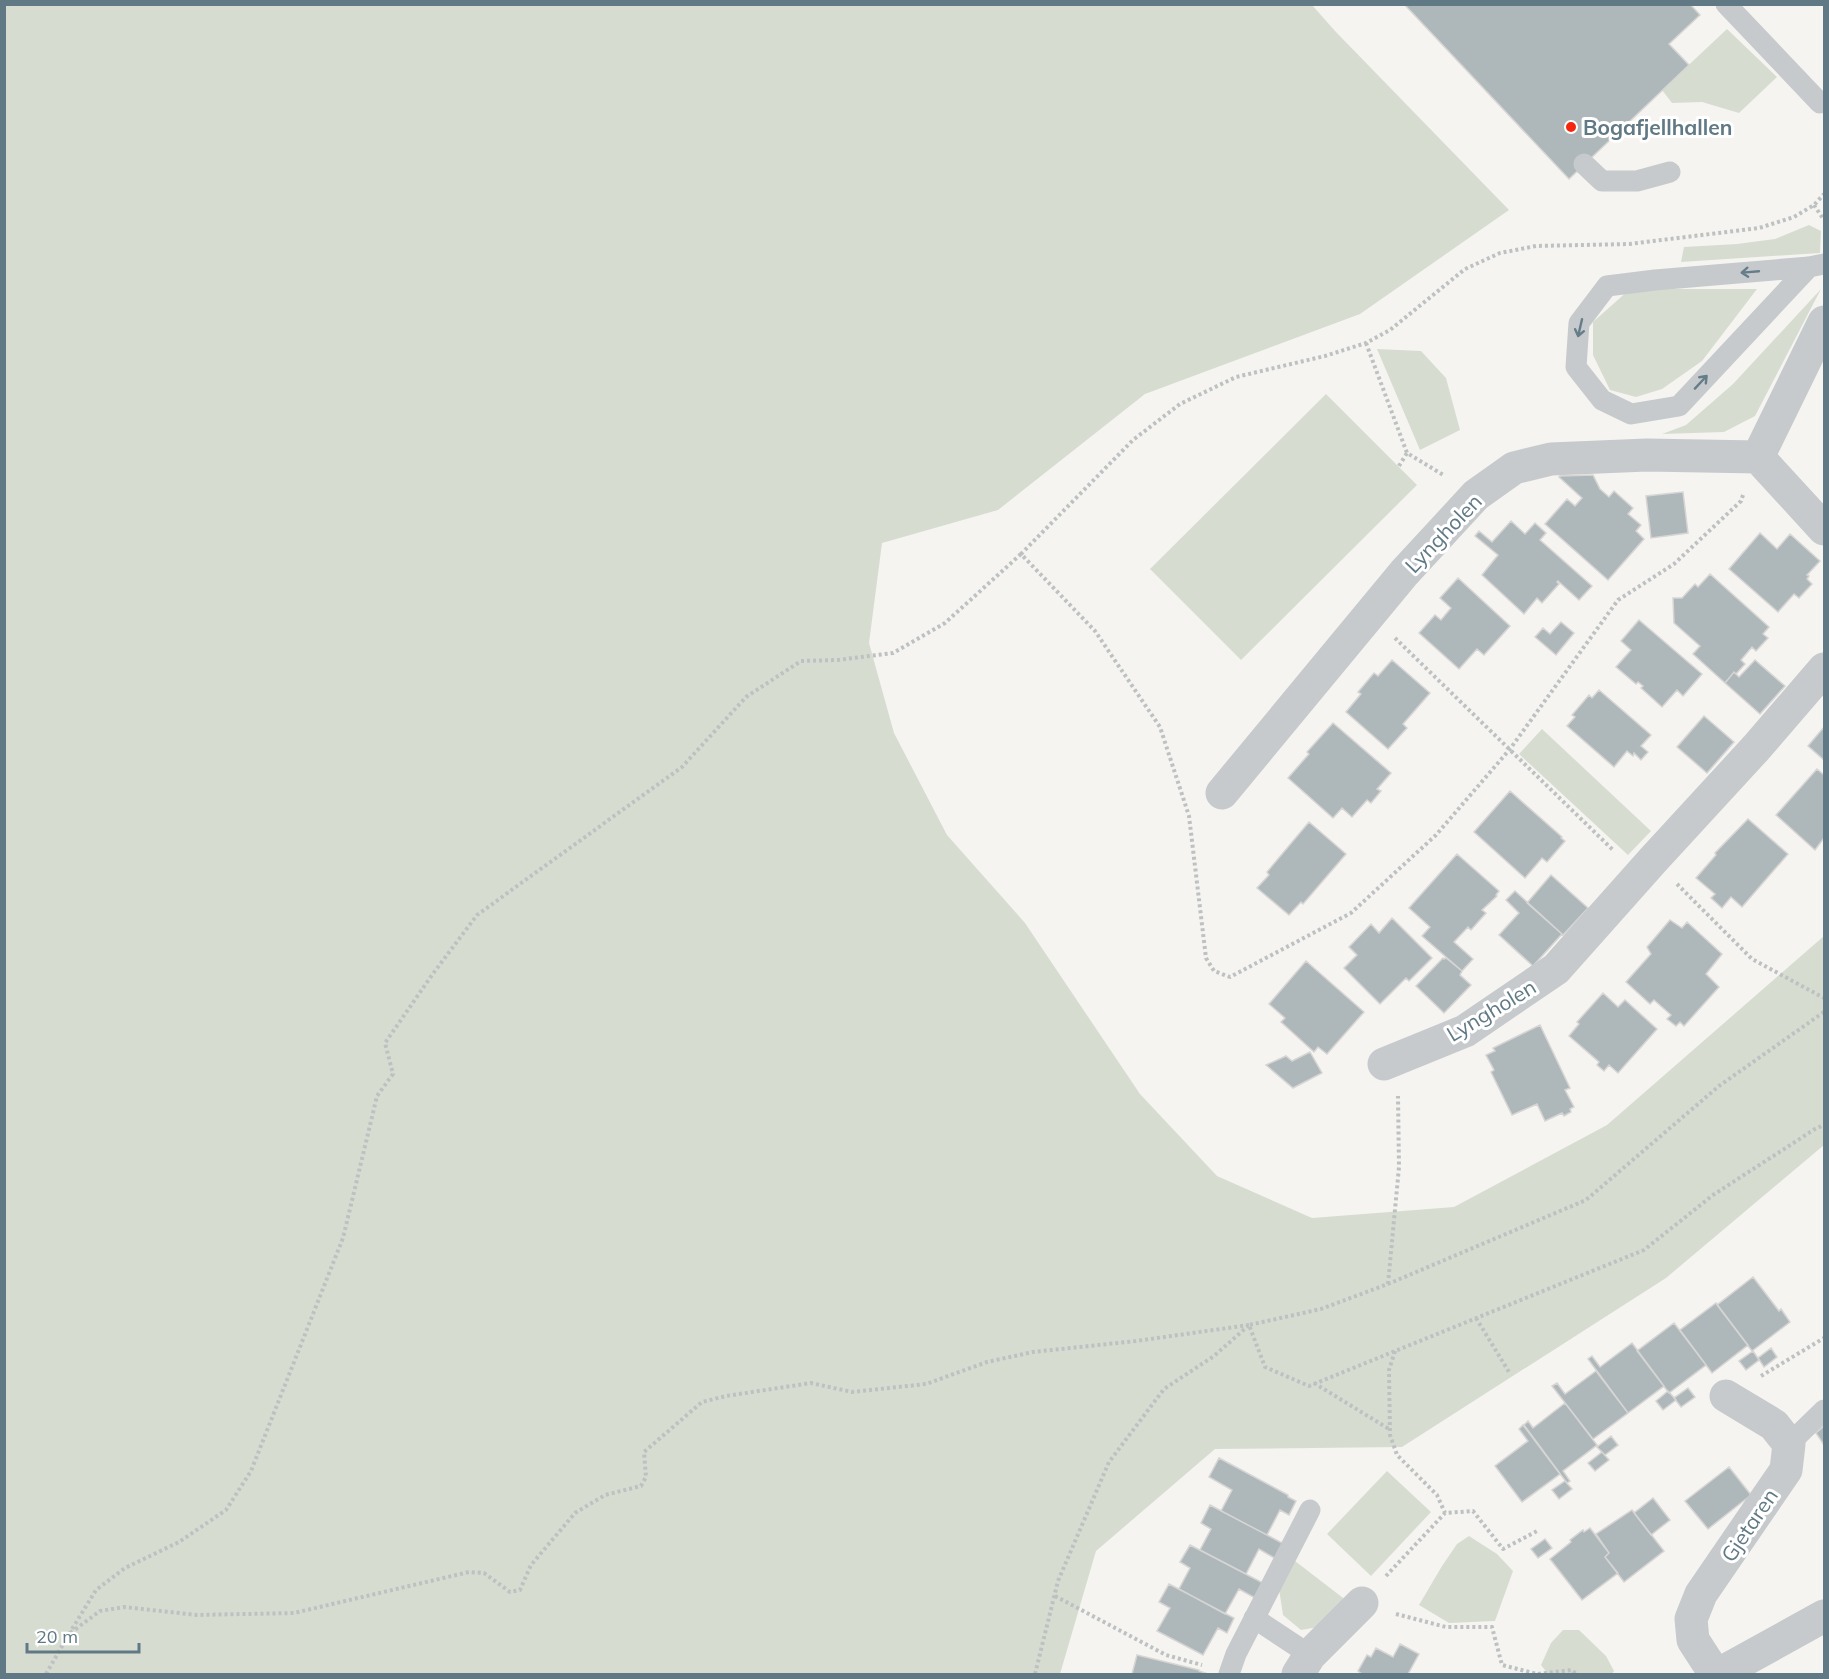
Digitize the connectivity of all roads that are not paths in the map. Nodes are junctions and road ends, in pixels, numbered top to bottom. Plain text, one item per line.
1 (1726, 4) edge
2 (1820, 103) dead end
3 (1584, 164) dead end
4 (1670, 171) dead end
5 (1817, 265) edge
6 (1824, 322) edge
7 (1758, 457) junction
8 (1824, 529) edge
9 (1824, 669) edge
10 (1222, 794) dead end
11 (1391, 1060) road end
12 (1726, 1396) road end
13 (1824, 1410) edge
14 (1789, 1444) junction
15 (1310, 1510) dead end
16 (1362, 1603) road end
17 (1824, 1616) edge
18 (1254, 1618) junction
19 (1304, 1665) edge
20 (1229, 1674) edge
21 (1717, 1674) edge

1 - 2 lane
3 - 4 lane
5 -> 5 lane
6 - 7 street
7 - 8 street
7 - 10 street, Lyngholen
9 - 11 street, Lyngholen
12 - 14 street
13 - 14 lane
14 - 21 street, Gjetaren
15 - 18 lane
16 - 19 street
17 - 21 street, Gjetaren
18 - 19 lane
18 - 20 lane

